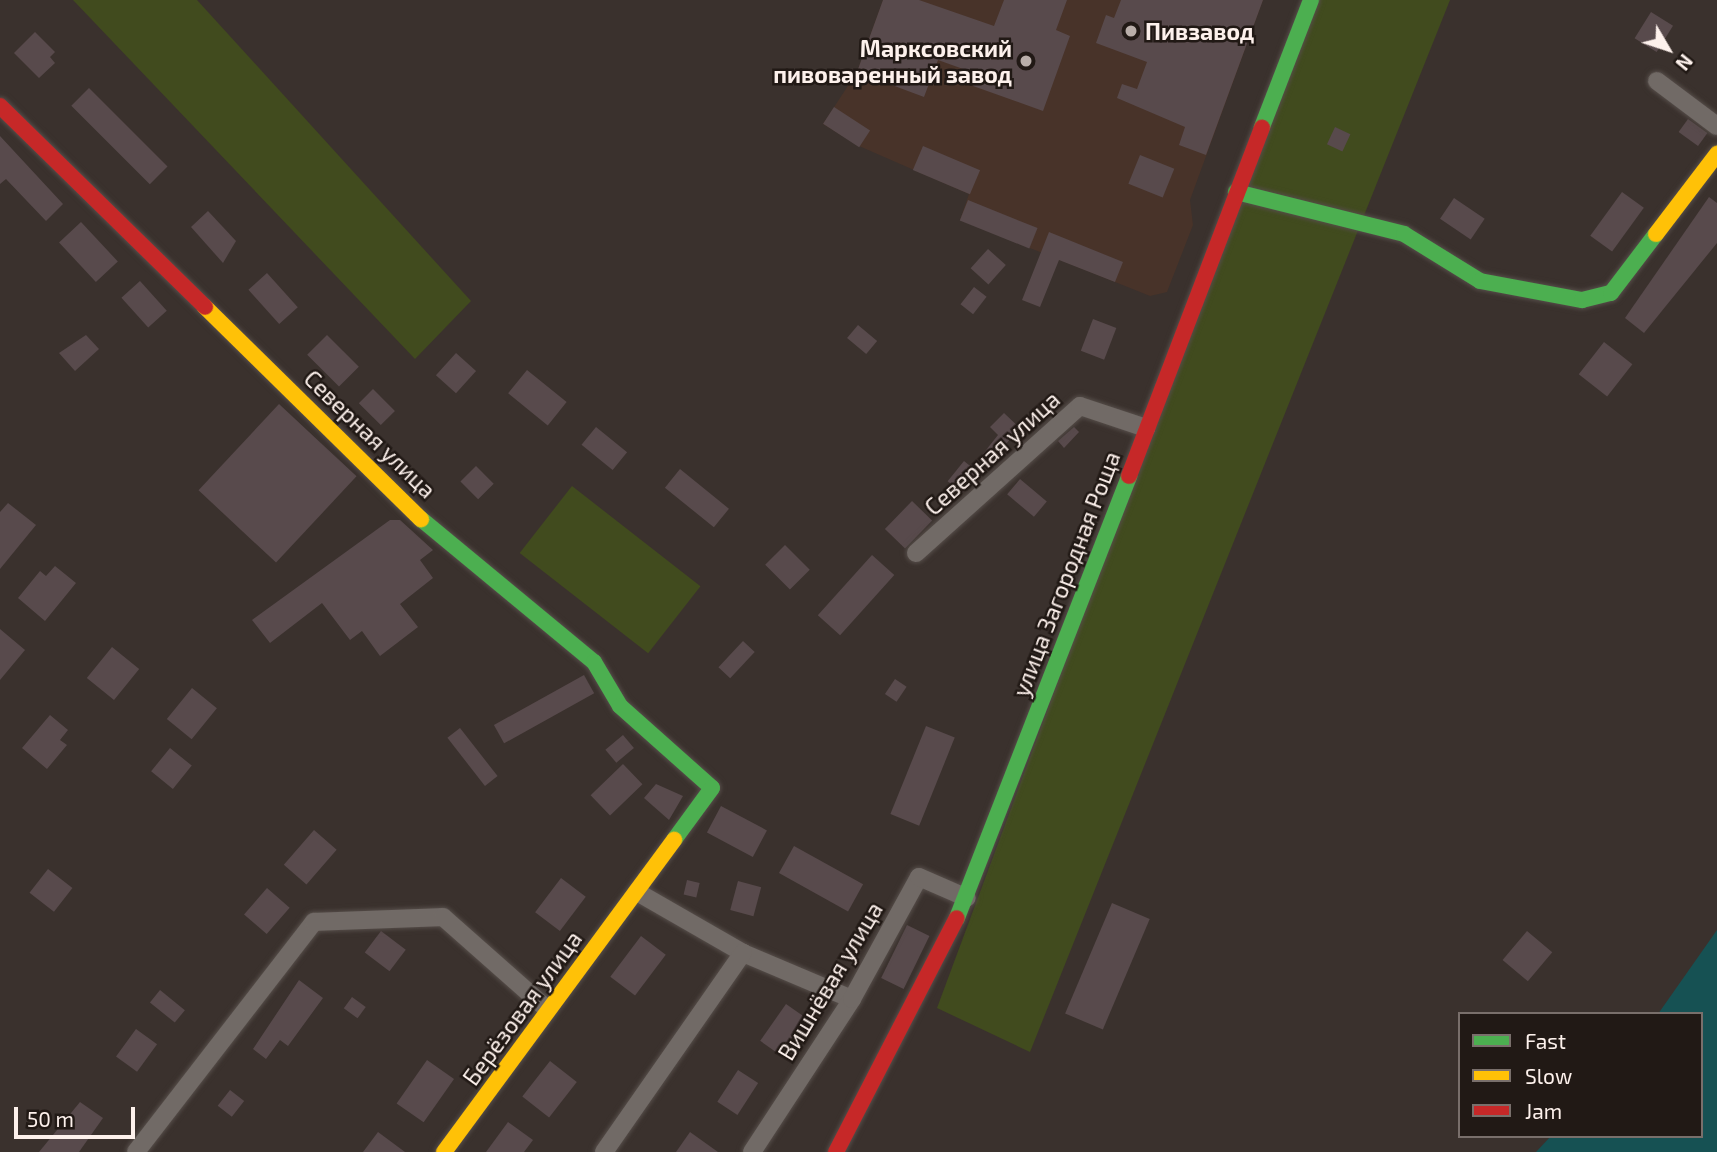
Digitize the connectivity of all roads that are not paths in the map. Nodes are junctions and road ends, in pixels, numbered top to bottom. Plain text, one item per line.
1 (1311, 0) edge
2 (1657, 81) dead end
3 (0, 106) edge
4 (1717, 126) edge
5 (1717, 154) edge
6 (1236, 192) junction
7 (1146, 428) junction
8 (916, 553) dead end
9 (712, 788) joint
10 (637, 892) junction
11 (967, 898) junction
12 (743, 953) junction
13 (852, 999) junction
14 (547, 1009) junction
15 (136, 1152) edge
16 (444, 1152) edge
17 (604, 1152) edge
18 (752, 1152) edge
19 (836, 1152) edge

1 - 6 street, улица Загородная Роща
2 - 4 street
3 - 9 street, Северная улица
5 - 6 street
6 - 7 street, улица Загородная Роща
7 - 8 street, Северная улица
7 - 11 street, улица Загородная Роща
9 - 10 street, Берёзовая улица
10 - 12 street
10 - 14 street, Берёзовая улица
11 - 13 street, Вишнёвая улица
11 - 19 street, улица Загородная Роща
12 - 13 street
12 - 17 street
13 - 18 street, Вишнёвая улица
14 - 15 street
14 - 16 street, Берёзовая улица

